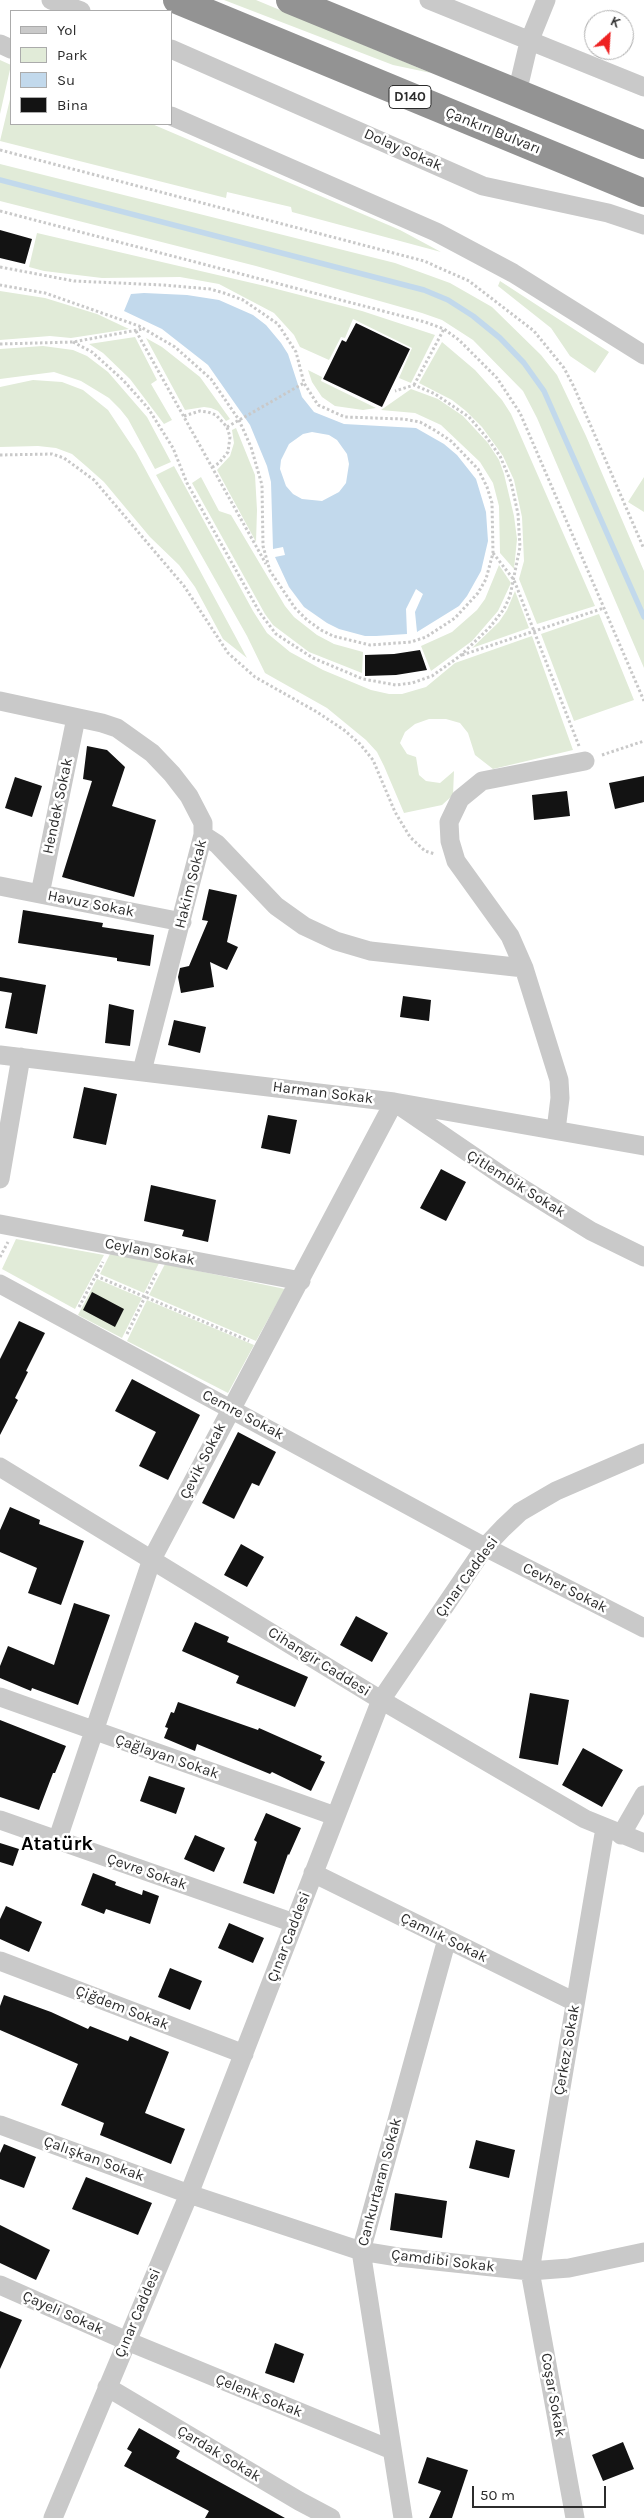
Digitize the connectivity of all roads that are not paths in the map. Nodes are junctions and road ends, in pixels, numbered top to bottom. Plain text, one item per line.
1 (51, 0) edge
2 (177, 0) edge
3 (291, 0) edge
4 (429, 0) edge
5 (546, 0) edge
6 (78, 10) edge
7 (529, 42) junction
8 (172, 49) edge
9 (644, 87) edge
10 (517, 93) junction
11 (172, 116) edge
12 (644, 145) edge
13 (644, 193) edge
14 (644, 226) edge
15 (644, 355) edge
16 (0, 701) edge
17 (76, 718) junction
18 (585, 761) road end
19 (203, 835) junction
20 (0, 886) edge
21 (40, 894) junction
22 (182, 922) junction
23 (524, 968) junction
24 (0, 1055) edge
25 (21, 1057) junction
26 (142, 1071) junction
27 (394, 1102) junction
28 (556, 1130) junction
29 (644, 1146) edge
30 (0, 1179) edge
31 (0, 1224) edge
32 (644, 1257) edge
33 (301, 1280) junction
34 (0, 1284) edge
35 (230, 1408) junction
36 (644, 1453) edge
37 (0, 1467) edge
38 (485, 1547) junction
39 (152, 1559) junction
40 (644, 1628) edge
41 (0, 1697) edge
42 (381, 1700) junction
43 (94, 1731) junction
44 (644, 1795) edge
45 (335, 1816) junction
46 (0, 1820) edge
47 (613, 1832) junction
48 (58, 1841) junction
49 (644, 1843) edge
50 (313, 1873) junction
51 (294, 1923) junction
52 (447, 1939) junction
53 (0, 1961) edge
54 (575, 2002) junction
55 (244, 2054) junction
56 (0, 2125) edge
57 (189, 2194) junction
58 (361, 2251) junction
59 (644, 2252) edge
60 (530, 2271) junction
61 (0, 2285) edge
62 (126, 2341) junction
63 (108, 2387) junction
64 (392, 2450) junction
65 (53, 2518) edge
66 (331, 2518) edge
67 (403, 2518) edge
68 (575, 2518) edge

1 - 6 street
2 - 13 highway, Çankırı Bulvarı / D140
3 - 10 highway
4 - 7 street
5 - 7 street
7 - 9 street
7 - 10 street
8 - 14 street, Dolay Sokak
10 - 12 highway
11 - 15 street
16 - 17 street, Hakim Sokak
17 - 19 street, Hakim Sokak
17 - 21 street, Hendek Sokak
18 - 23 street
19 - 22 street, Hakim Sokak
19 - 23 street
20 - 21 street, Havuz Sokak
21 - 22 street, Havuz Sokak
22 - 26 street, Hakim Sokak
23 - 28 street
24 - 25 street, Harman Sokak
25 - 26 street, Harman Sokak
25 - 30 street
26 - 27 street, Harman Sokak
27 - 28 street, Harman Sokak
27 - 32 street, Çitlembik Sokak
27 - 33 street, Çevik Sokak
28 - 29 street, Harman Sokak
31 - 33 street, Ceylan Sokak
33 - 35 street, Çevik Sokak
34 - 35 street, Cemre Sokak
35 - 38 street, Cemre Sokak
35 - 39 street, Çevik Sokak
36 - 38 street, Çınar Caddesi
37 - 39 street, Cihangir Caddesi
38 - 40 street, Cevher Sokak
38 - 42 street, Çınar Caddesi
39 - 42 street, Cihangir Caddesi
39 - 43 street, Çevik Sokak
41 - 43 street, Çağlayan Sokak
42 - 45 street, Çınar Caddesi
42 - 47 street, Cihangir Caddesi
43 - 45 street, Çağlayan Sokak
43 - 48 street, Çevik Sokak
44 - 47 street
45 - 50 street, Çınar Caddesi
46 - 48 street, Çevre Sokak
47 - 49 street, Cihangir Caddesi
47 - 54 street, Çerkez Sokak
48 - 51 street, Çevre Sokak
50 - 51 street, Çınar Caddesi
50 - 52 street, Çamlık Sokak
51 - 55 street, Çınar Caddesi
52 - 54 street, Çamlık Sokak
52 - 58 street, Cankurtaran Sokak
53 - 55 street, Çiğdem Sokak
54 - 60 street, Çerkez Sokak
55 - 57 street, Çınar Caddesi
56 - 57 street, Çalışkan Sokak
57 - 58 street, Çamdibi Sokak
57 - 62 street, Çınar Caddesi
58 - 60 street, Çamdibi Sokak
58 - 64 street, Cankurtaran Sokak
59 - 60 street, Çamdibi Sokak
60 - 68 street, Coşar Sokak
61 - 62 street, Çayeli Sokak
62 - 63 street, Çınar Caddesi
62 - 64 street, Çelenk Sokak
63 - 65 street, Çınar Caddesi
63 - 66 street, Çardak Sokak
64 - 67 street, Cankurtaran Sokak

